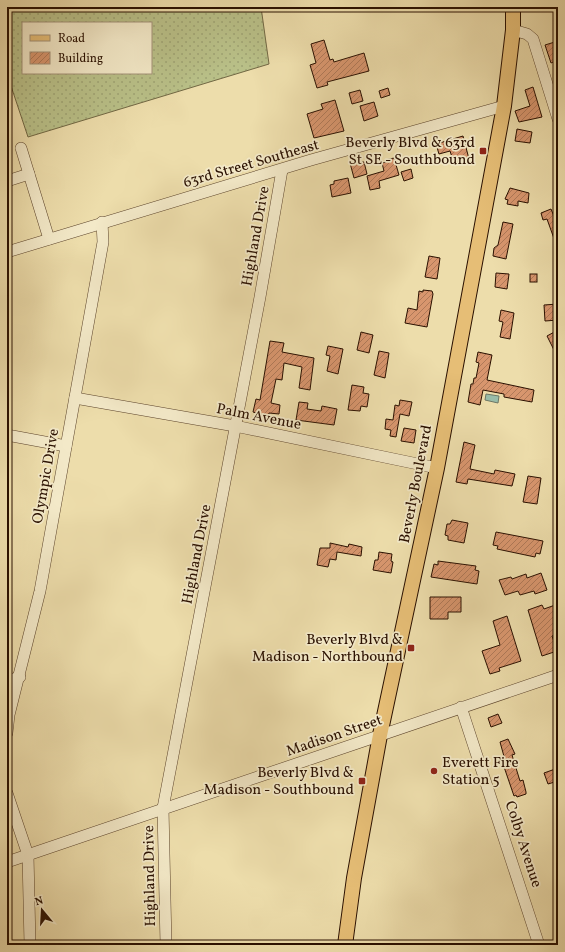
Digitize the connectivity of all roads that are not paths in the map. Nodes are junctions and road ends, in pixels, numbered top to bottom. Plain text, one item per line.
1 (513, 7) edge
2 (513, 30) junction
3 (504, 106) junction
4 (558, 119) edge
5 (21, 148) dead end
6 (282, 170) junction
7 (29, 174) junction
8 (7, 181) edge
9 (102, 222) junction
10 (49, 239) junction
11 (7, 252) edge
12 (75, 398) junction
13 (235, 426) junction
14 (7, 435) edge
15 (66, 446) junction
16 (436, 468) junction
17 (558, 675) edge
18 (20, 677) junction
19 (7, 681) edge
20 (461, 707) junction
21 (7, 733) edge
22 (380, 735) junction
23 (7, 793) edge
24 (163, 808) junction
25 (28, 855) junction
26 (7, 862) edge
27 (30, 945) edge
28 (166, 945) edge
29 (345, 945) edge
30 (539, 945) edge

1 - 2 main road
2 - 3 main road, Beverly Boulevard
2 - 4 street
3 - 6 street, 63rd Street Southeast
3 - 16 main road, Beverly Boulevard
5 - 7 street
6 - 9 street, 63rd Street Southeast
6 - 13 street, Highland Drive
7 - 8 street
7 - 10 street
9 - 10 street, 63rd Street Southeast
9 - 12 street, Olympic Drive
10 - 11 street, 63rd Street Southeast
12 - 13 street, Palm Avenue
12 - 15 street, Olympic Drive
13 - 16 street, Palm Avenue
13 - 24 street, Highland Drive
14 - 15 street
15 - 18 street, Olympic Drive
16 - 22 main road, Beverly Boulevard
17 - 20 street, Madison Street
18 - 19 street
18 - 21 street, Olympic Drive
20 - 22 street, Madison Street
20 - 30 street, Colby Avenue
22 - 24 street, Madison Street
22 - 29 main road, Beverly Boulevard
23 - 25 street
24 - 25 street, Madison Street
24 - 28 street, Highland Drive
25 - 26 street, Madison Street
25 - 27 street

